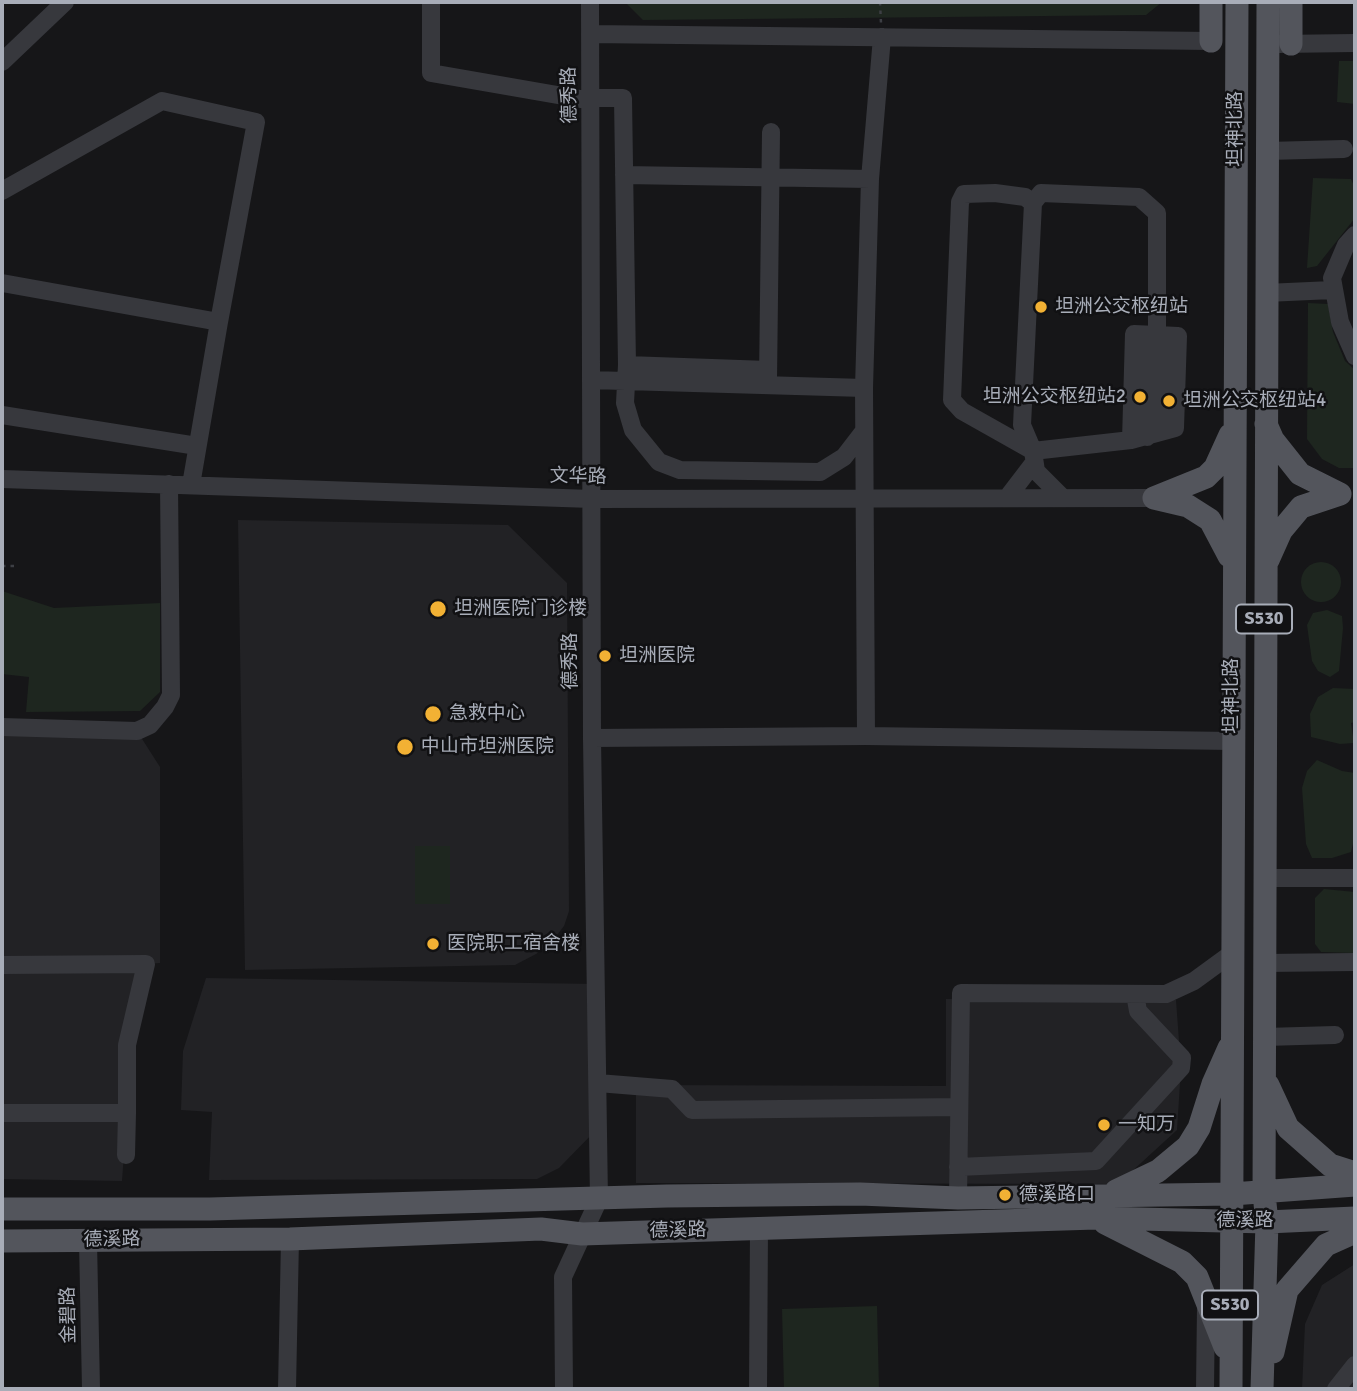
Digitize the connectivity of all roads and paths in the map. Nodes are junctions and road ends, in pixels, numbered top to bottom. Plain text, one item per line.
1 (65, 2) edge
2 (431, 2) edge
3 (590, 2) edge
4 (880, 2) edge
5 (1237, 2) edge
6 (1268, 2) edge
7 (1291, 2) edge
8 (1212, 3) edge
9 (590, 34) junction
10 (882, 37) junction
11 (1211, 41) joint
12 (1355, 43) edge
13 (1268, 44) junction
14 (1291, 44) junction
15 (2, 62) edge
16 (591, 99) junction
17 (771, 132) dead end
18 (1344, 149) dead end
19 (1267, 151) junction
20 (624, 175) junction
21 (771, 178) junction
22 (870, 179) junction
23 (2, 191) edge
24 (1033, 204) junction
25 (1355, 235) edge
26 (2, 283) edge
27 (1332, 290) junction
28 (1266, 293) junction
29 (219, 322) junction
30 (1157, 335) junction
31 (1355, 356) edge
32 (626, 373) junction
33 (768, 378) junction
34 (591, 380) junction
35 (864, 388) junction
36 (2, 415) edge
37 (1265, 422) junction
38 (1233, 424) junction
39 (864, 431) junction
40 (1146, 436) junction
41 (197, 446) junction
42 (1033, 458) junction
43 (2, 478) edge
44 (169, 484) junction
45 (191, 485) junction
46 (1348, 493) edge
47 (863, 498) junction
48 (1007, 498) junction
49 (1063, 498) junction
50 (1154, 498) junction
51 (592, 499) junction
52 (1233, 565) junction
53 (2, 566) edge
54 (18, 566) dead end
55 (1264, 573) junction
56 (2, 727) edge
57 (866, 737) junction
58 (592, 738) junction
59 (1232, 741) junction
60 (1265, 878) junction
61 (1355, 878) edge
62 (1231, 954) junction
63 (1355, 962) edge
64 (1265, 963) junction
65 (2, 965) edge
66 (1135, 994) junction
67 (1335, 1035) dead end
68 (1265, 1037) junction
69 (1232, 1042) junction
70 (1265, 1077) junction
71 (598, 1083) junction
72 (959, 1107) junction
73 (2, 1113) edge
74 (127, 1113) junction
75 (126, 1155) dead end
76 (958, 1167) junction
77 (1355, 1173) edge
78 (1355, 1185) edge
79 (1264, 1194) junction
80 (1231, 1195) junction
81 (958, 1198) junction
82 (599, 1199) junction
83 (1096, 1207) junction
84 (2, 1209) edge
85 (1355, 1218) edge
86 (1229, 1221) junction
87 (1267, 1222) junction
88 (760, 1229) junction
89 (1355, 1232) edge
90 (583, 1234) junction
91 (290, 1239) junction
92 (2, 1241) edge
93 (88, 1241) junction
94 (1206, 1295) junction
95 (1231, 1362) junction
96 (1355, 1365) edge
97 (91, 1389) edge
98 (287, 1389) edge
99 (564, 1389) edge
100 (758, 1389) edge
101 (1205, 1389) edge
102 (1231, 1389) edge
103 (1264, 1389) edge
104 (1336, 1389) edge

1 - 15 street
2 - 16 street
3 - 9 street, 德秀路
4 - 10 path
5 - 38 main road, 坦神北路 / S530
6 - 13 main road, 坦神北路 / S530
7 - 14 main road
8 - 11 main road
9 - 10 street
9 - 16 street, 德秀路
10 - 11 street
10 - 22 street
12 - 14 street
13 - 14 street
13 - 19 main road, 坦神北路 / S530
16 - 20 street
16 - 34 street, 德秀路
17 - 21 street
18 - 19 street
19 - 28 main road, 坦神北路 / S530
20 - 21 street
20 - 32 street
21 - 22 street
21 - 33 street
22 - 35 street
23 - 29 street
24 - 30 street
24 - 42 street
24 - 42 street
25 - 27 street
26 - 29 street
27 - 28 street
27 - 31 street
28 - 37 main road, 坦神北路 / S530
29 - 41 street
30 - 40 street
30 - 40 street
32 - 33 street
32 - 34 street
32 - 39 street
33 - 35 street
34 - 51 street, 德秀路
35 - 39 street
36 - 41 street
37 - 46 main road
37 - 55 main road, 坦神北路 / S530
38 - 50 main road
38 - 52 main road, 坦神北路 / S530
39 - 47 street
40 - 42 street
41 - 45 street
42 - 48 street
42 - 49 street
43 - 44 street, 文华路
44 - 45 street, 文华路
44 - 56 street
45 - 51 street, 文华路
46 - 55 main road
47 - 48 street, 文华路
47 - 51 street, 文华路
47 - 57 street
48 - 49 street, 文华路
49 - 50 street, 文华路
50 - 52 main road
51 - 58 street, 德秀路
52 - 59 main road, 坦神北路 / S530
53 - 54 path
55 - 60 main road, 坦神北路 / S530
57 - 58 street
57 - 59 street
58 - 71 street, 德秀路
59 - 62 main road, 坦神北路 / S530
60 - 61 street
60 - 64 main road, 坦神北路 / S530
62 - 66 street
62 - 69 main road, 坦神北路 / S530
63 - 64 street
64 - 68 main road, 坦神北路 / S530
65 - 74 street
66 - 72 street
66 - 76 street
67 - 68 street
68 - 70 main road, 坦神北路 / S530
69 - 80 main road, 坦神北路 / S530
69 - 83 main road
70 - 77 main road
70 - 79 main road, 坦神北路 / S530
71 - 72 street
71 - 82 street, 德秀路
72 - 76 street
73 - 74 street
74 - 75 street
76 - 81 street
78 - 79 main road, 德溪路
79 - 80 main road, 德溪路
79 - 87 main road, 坦神北路
80 - 83 main road, 德溪路
80 - 86 main road, 坦神北路 / S530
81 - 82 main road, 德溪路
81 - 83 main road, 德溪路
82 - 84 main road, 德溪路
82 - 90 street, 德秀路
83 - 86 main road, 德溪路
83 - 88 main road, 德溪路
83 - 94 main road
85 - 87 main road, 德溪路
86 - 87 main road, 德溪路
86 - 95 main road, 坦神北路 / S530
87 - 103 main road, S530
88 - 90 main road, 德溪路
88 - 100 street
89 - 103 main road
90 - 91 main road, 德溪路
90 - 99 street, 德秀路
91 - 93 main road, 德溪路
91 - 98 street
92 - 93 main road, 德溪路
93 - 97 street, 金碧路
94 - 95 main road
94 - 101 street
95 - 102 main road, 坦神北路 / S530
96 - 104 street

